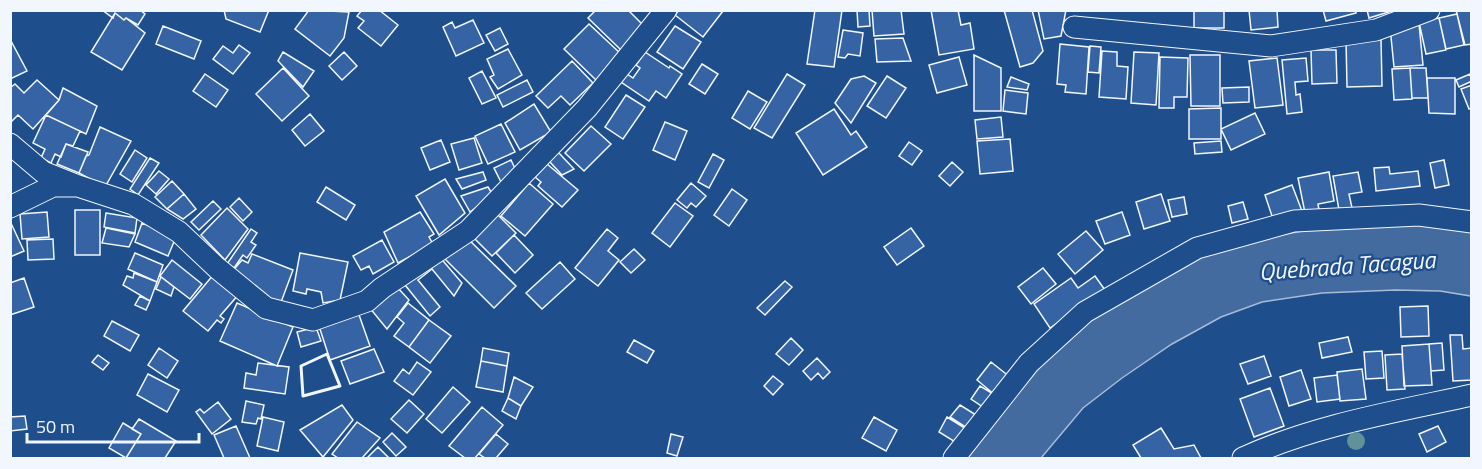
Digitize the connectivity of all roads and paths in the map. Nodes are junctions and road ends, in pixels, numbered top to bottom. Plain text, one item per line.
1 (666, 10) edge
2 (1429, 10) edge
3 (1074, 27) dead end
4 (10, 144) edge
5 (78, 186) junction
6 (10, 207) edge
7 (1472, 222) edge
8 (1472, 395) edge
9 (954, 459) edge
10 (1243, 459) edge

1 - 5 street
2 - 3 street
4 - 5 street
5 - 6 street
7 - 9 street
8 - 10 street

